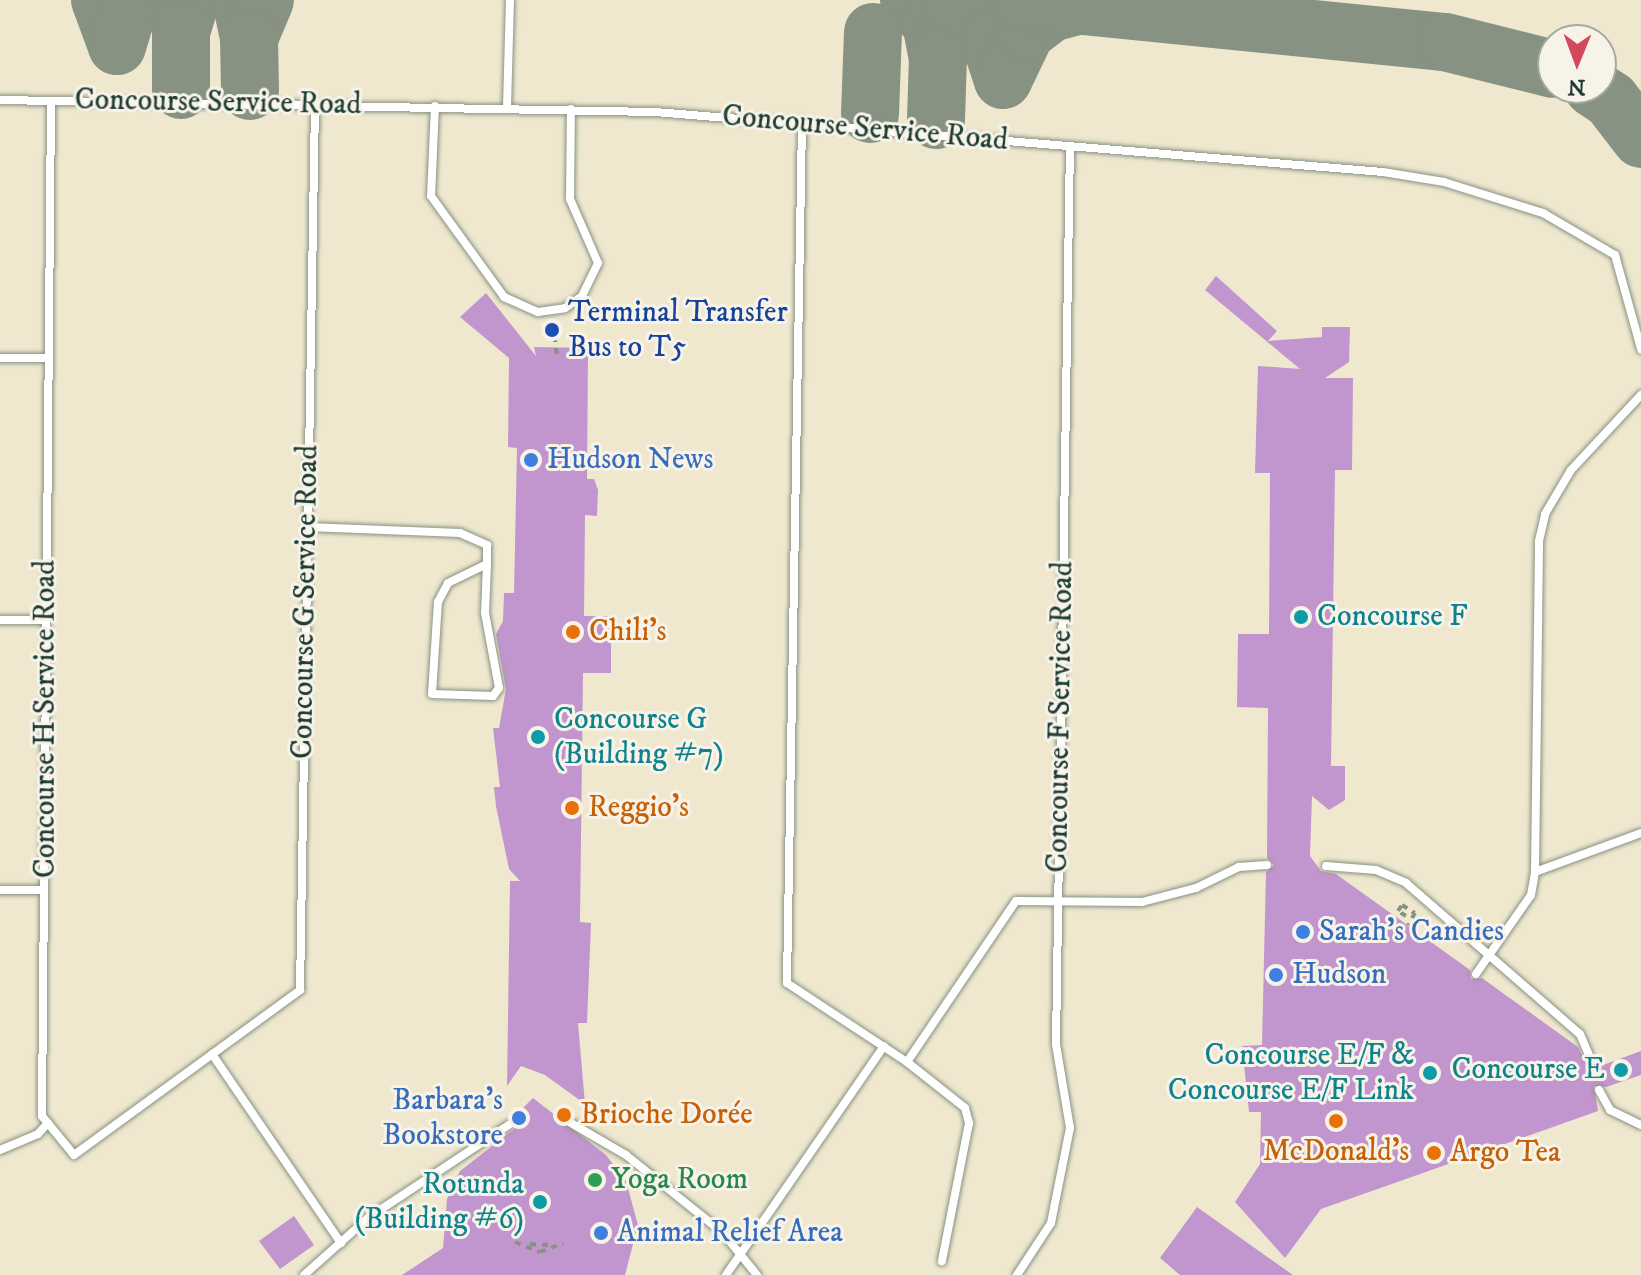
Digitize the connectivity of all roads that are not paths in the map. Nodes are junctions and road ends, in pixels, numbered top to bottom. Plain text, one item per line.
1 (510, 0) edge
2 (0, 100) edge
3 (51, 101) junction
4 (315, 104) junction
5 (435, 106) junction
6 (507, 107) junction
7 (571, 109) junction
8 (802, 122) junction
9 (1070, 146) junction
10 (1641, 349) edge
11 (0, 358) edge
12 (49, 358) junction
13 (1641, 395) edge
14 (308, 527) junction
15 (487, 564) junction
16 (0, 620) edge
17 (46, 620) junction
18 (1641, 833) edge
19 (1267, 865) dead end
20 (1326, 866) dead end
21 (1535, 872) junction
22 (0, 890) edge
23 (44, 890) junction
24 (1058, 902) junction
25 (1489, 956) junction
26 (1476, 974) dead end
27 (884, 1046) junction
28 (212, 1054) junction
29 (1589, 1055) dead end
30 (907, 1062) junction
31 (1599, 1090) dead end
32 (48, 1123) junction
33 (571, 1123) dead end
34 (510, 1124) dead end
35 (1641, 1125) edge
36 (0, 1150) edge
37 (341, 1243) junction
38 (740, 1254) junction
39 (942, 1261) dead end
40 (304, 1275) edge
41 (726, 1275) edge
42 (757, 1275) edge
43 (1017, 1275) edge

1 - 6 lane
2 - 3 lane, Concourse Service Road
3 - 4 lane, Concourse Service Road
3 - 12 lane, Concourse H Service Road
4 - 5 lane, Concourse Service Road
4 - 14 lane, Concourse G Service Road
5 - 6 lane, Concourse Service Road
5 - 7 lane
6 - 7 lane, Concourse Service Road
7 - 8 lane, Concourse Service Road
8 - 9 lane, Concourse Service Road
8 - 27 lane
9 - 10 lane, Concourse Service Road
9 - 24 lane, Concourse F Service Road
11 - 12 lane
12 - 17 lane, Concourse H Service Road
13 - 21 lane
14 - 15 lane
14 - 28 lane, Concourse G Service Road
15 - 15 lane
16 - 17 lane
17 - 23 lane, Concourse H Service Road
18 - 21 lane
19 - 24 lane
20 - 25 lane
21 - 25 lane
22 - 23 lane
23 - 32 lane, Concourse H Service Road
24 - 30 lane
24 - 43 lane, Concourse F Service Road
25 - 26 lane
25 - 29 lane
27 - 30 lane
27 - 38 lane
28 - 32 lane
28 - 37 lane
30 - 39 lane
31 - 35 lane
32 - 36 lane
33 - 38 lane
34 - 37 lane
37 - 40 lane
38 - 41 lane
38 - 42 lane

